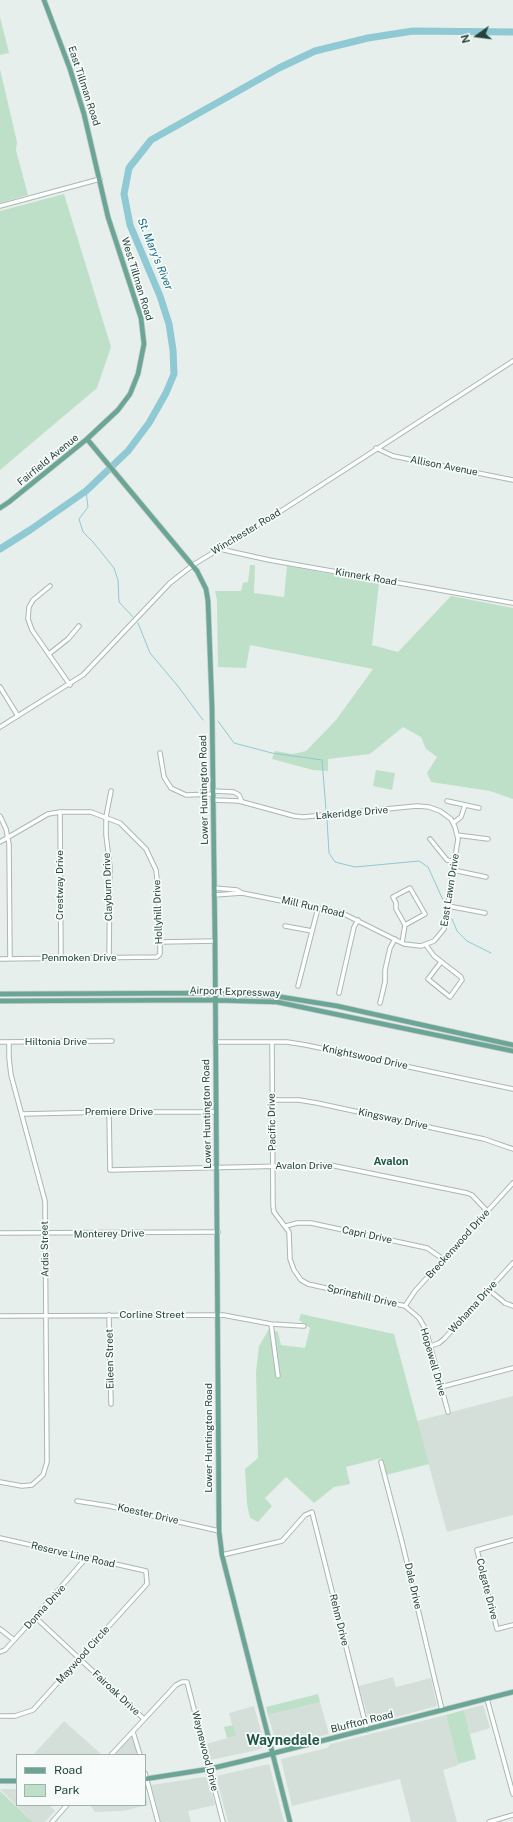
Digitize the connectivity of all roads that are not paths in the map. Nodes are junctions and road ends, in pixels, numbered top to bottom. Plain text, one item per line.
1 (44, 0) edge
2 (100, 179) junction
3 (0, 206) edge
4 (513, 361) edge
5 (87, 439) junction
6 (376, 448) junction
7 (513, 480) edge
8 (0, 508) edge
9 (220, 547) junction
10 (193, 565) junction
11 (50, 586) dead end
12 (513, 602) edge
13 (79, 626) dead end
14 (49, 654) junction
15 (70, 684) junction
16 (0, 687) edge
17 (18, 716) junction
18 (0, 727) edge
19 (160, 753) dead end
20 (111, 791) dead end
21 (213, 793) junction
22 (213, 800) junction
23 (447, 801) dead end
24 (242, 802) junction
25 (465, 805) junction
26 (479, 808) dead end
27 (60, 812) junction
28 (0, 816) edge
29 (106, 817) junction
30 (454, 825) junction
31 (457, 835) junction
32 (7, 838) junction
33 (430, 839) dead end
34 (488, 839) dead end
35 (0, 842) edge
36 (454, 862) junction
37 (453, 870) junction
38 (486, 877) dead end
39 (214, 888) junction
40 (242, 893) junction
41 (214, 895) junction
42 (448, 906) junction
43 (318, 908) junction
44 (485, 913) dead end
45 (358, 920) junction
46 (405, 925) junction
47 (285, 926) dead end
48 (312, 932) junction
49 (395, 939) junction
50 (215, 941) junction
51 (160, 942) junction
52 (402, 942) junction
53 (426, 945) junction
54 (157, 957) joint
55 (10, 958) junction
56 (61, 958) junction
57 (109, 958) junction
58 (0, 959) edge
59 (441, 962) junction
60 (298, 986) dead end
61 (216, 993) junction
62 (339, 993) dead end
63 (0, 994) edge
64 (215, 1000) junction
65 (0, 1001) edge
66 (380, 1002) dead end
67 (112, 1041) dead end
68 (0, 1042) edge
69 (9, 1042) junction
70 (215, 1042) junction
71 (272, 1042) junction
72 (513, 1044) edge
73 (513, 1051) edge
74 (513, 1089) edge
75 (272, 1100) junction
76 (109, 1112) junction
77 (216, 1112) junction
78 (22, 1114) junction
79 (513, 1149) edge
80 (273, 1166) junction
81 (217, 1167) junction
82 (513, 1184) edge
83 (488, 1211) junction
84 (286, 1226) junction
85 (218, 1232) junction
86 (0, 1233) edge
87 (45, 1234) junction
88 (444, 1259) junction
89 (513, 1263) edge
90 (308, 1284) joint
91 (489, 1290) junction
92 (405, 1306) junction
93 (513, 1306) edge
94 (414, 1314) joint
95 (110, 1315) junction
96 (217, 1315) junction
97 (0, 1316) edge
98 (46, 1316) junction
99 (271, 1324) junction
100 (304, 1326) dead end
101 (431, 1346) junction
102 (513, 1368) edge
103 (278, 1376) dead end
104 (441, 1387) junction
105 (111, 1404) dead end
106 (448, 1412) dead end
107 (381, 1462) dead end
108 (0, 1482) edge
109 (77, 1501) dead end
110 (219, 1531) junction
111 (0, 1538) edge
112 (513, 1540) edge
113 (222, 1556) junction
114 (86, 1558) junction
115 (146, 1571) joint
116 (35, 1617) junction
117 (513, 1625) edge
118 (0, 1629) edge
119 (14, 1640) junction
120 (0, 1652) edge
121 (79, 1658) junction
122 (513, 1692) edge
123 (487, 1699) junction
124 (442, 1710) junction
125 (0, 1716) edge
126 (144, 1719) junction
127 (367, 1730) junction
128 (133, 1732) junction
129 (112, 1754) edge
130 (140, 1754) edge
131 (272, 1754) junction
132 (209, 1769) junction
133 (146, 1778) edge
134 (0, 1781) edge
135 (16, 1781) edge
136 (513, 1794) edge
137 (66, 1806) edge
138 (513, 1815) edge
139 (52, 1822) edge
140 (158, 1822) edge
141 (223, 1822) edge
142 (290, 1822) edge
143 (488, 1822) edge

1 - 2 main road, East Tillman Road
2 - 3 street
2 - 5 main road, West Tillman Road
4 - 6 street, Winchester Road
5 - 8 main road, Fairfield Avenue
5 - 10 main road, Lower Huntington Road
6 - 7 street, Allison Avenue
6 - 9 street, Winchester Road
9 - 10 street, Winchester Road
9 - 12 street, Kinnerk Road
10 - 15 street, Winchester Road
10 - 21 main road, Lower Huntington Road
11 - 14 street
13 - 14 street
14 - 15 street
15 - 17 street, Winchester Road
16 - 17 street
17 - 18 street, Winchester Road
19 - 21 street, Lakeridge Drive
20 - 29 street, Clayburn Drive
21 - 22 main road, Lower Huntington Road
21 - 24 street, Lakeridge Drive
22 - 24 street, Lakeridge Drive
22 - 39 main road, Lower Huntington Road
23 - 25 street
24 - 30 street, Lakeridge Drive
25 - 26 street
25 - 30 street
27 - 29 street, Hollyhill Drive
27 - 32 street, Hollyhill Drive
27 - 56 street, Crestway Drive
28 - 32 street
29 - 51 street, Hollyhill Drive
29 - 57 street, Clayburn Drive
30 - 31 street, East Lawn Drive
31 - 34 street
31 - 36 street, East Lawn Drive
32 - 35 street, Hollyhill Drive
32 - 55 street
33 - 36 street
36 - 37 street, East Lawn Drive
37 - 38 street
37 - 42 street, East Lawn Drive
39 - 40 street, Mill Run Road
39 - 41 main road, Lower Huntington Road
40 - 41 street, Mill Run Road
40 - 43 street, Mill Run Road
41 - 50 main road, Lower Huntington Road
42 - 44 street
42 - 53 street, East Lawn Drive
43 - 45 street, Mill Run Road
43 - 48 street
45 - 49 street, Mill Run Road
45 - 62 street
46 - 46 street
46 - 52 street
47 - 48 street
48 - 60 street
49 - 52 street, Mill Run Road
49 - 66 street
50 - 51 street
50 - 61 main road, Lower Huntington Road
51 - 54 street, Hollyhill Drive
52 - 53 street, Mill Run Road
53 - 59 street
54 - 57 street, Penmoken Drive
55 - 56 street, Penmoken Drive
55 - 58 street, Penmoken Drive
56 - 57 street, Penmoken Drive
59 - 59 street
61 - 63 main road, Airport Expressway
61 - 64 main road, Lower Huntington Road
61 - 72 main road, Airport Expressway
64 - 65 main road, Airport Expressway
64 - 70 main road, Lower Huntington Road
64 - 73 main road, Airport Expressway
67 - 69 street, Hiltonia Drive
68 - 69 street, Hiltonia Drive
69 - 78 street, Ardis Street
70 - 71 street, Knightswood Drive
70 - 77 main road, Lower Huntington Road
71 - 74 street, Knightswood Drive
71 - 75 street, Pacific Drive
75 - 79 street, Kingsway Drive
75 - 80 street, Pacific Drive
76 - 77 street, Premiere Drive
76 - 78 street, Premiere Drive
76 - 81 street, Avalon Drive
77 - 81 main road, Lower Huntington Road
78 - 87 street, Ardis Street
80 - 81 street, Avalon Drive
80 - 83 street, Avalon Drive
80 - 84 street, Pacific Drive
81 - 85 main road, Lower Huntington Road
82 - 83 street, Breckenwood Drive
83 - 88 street, Breckenwood Drive
84 - 88 street, Capri Drive
84 - 90 street, Pacific Drive
85 - 87 street, Monterey Drive
85 - 96 main road, Lower Huntington Road
86 - 87 street, Monterey Drive
87 - 98 street, Ardis Street
88 - 92 street, Breckenwood Drive
89 - 91 street, Wohama Drive
90 - 92 street, Springhill Drive
91 - 93 street
91 - 101 street, Wohama Drive
92 - 94 street, Springhill Drive
94 - 101 street, Hopewell Drive
95 - 96 street, Corline Street
95 - 98 street, Corline Street
95 - 105 street, Eileen Street
96 - 99 street, Corline Street
96 - 110 main road, Lower Huntington Road
97 - 98 street, Corline Street
98 - 108 street, Ardis Street
99 - 100 street, Corline Street
99 - 103 street
101 - 104 street, Hopewell Drive
102 - 104 street
104 - 106 street, Hopewell Drive
107 - 124 street, Dale Drive
109 - 110 street, Koester Drive
110 - 113 main road, Lower Huntington Road
111 - 114 street, Reserve Line Road
112 - 117 street, Colgate Drive
113 - 127 street, Rehm Drive
113 - 131 main road, Lower Huntington Road
114 - 115 street, Reserve Line Road
114 - 116 street, Donna Drive
115 - 121 street, Maywood Circle
116 - 119 street, Donna Drive
116 - 121 street, Fairoak Drive
118 - 119 street
119 - 120 street, Donna Drive
121 - 125 street, Maywood Circle
121 - 126 street, Fairoak Drive
122 - 123 main road, Bluffton Road
123 - 124 main road, Bluffton Road
123 - 136 street
124 - 127 main road, Bluffton Road
126 - 128 street
126 - 132 street, Waynewood Drive
127 - 131 main road, Bluffton Road
128 - 129 street
128 - 130 street, Fairoak Drive
131 - 132 main road, Bluffton Road
131 - 142 main road, Lower Huntington Road
132 - 133 main road, Bluffton Road
132 - 141 street, Waynewood Drive
133 - 140 street
134 - 135 main road
137 - 139 street
138 - 143 street

